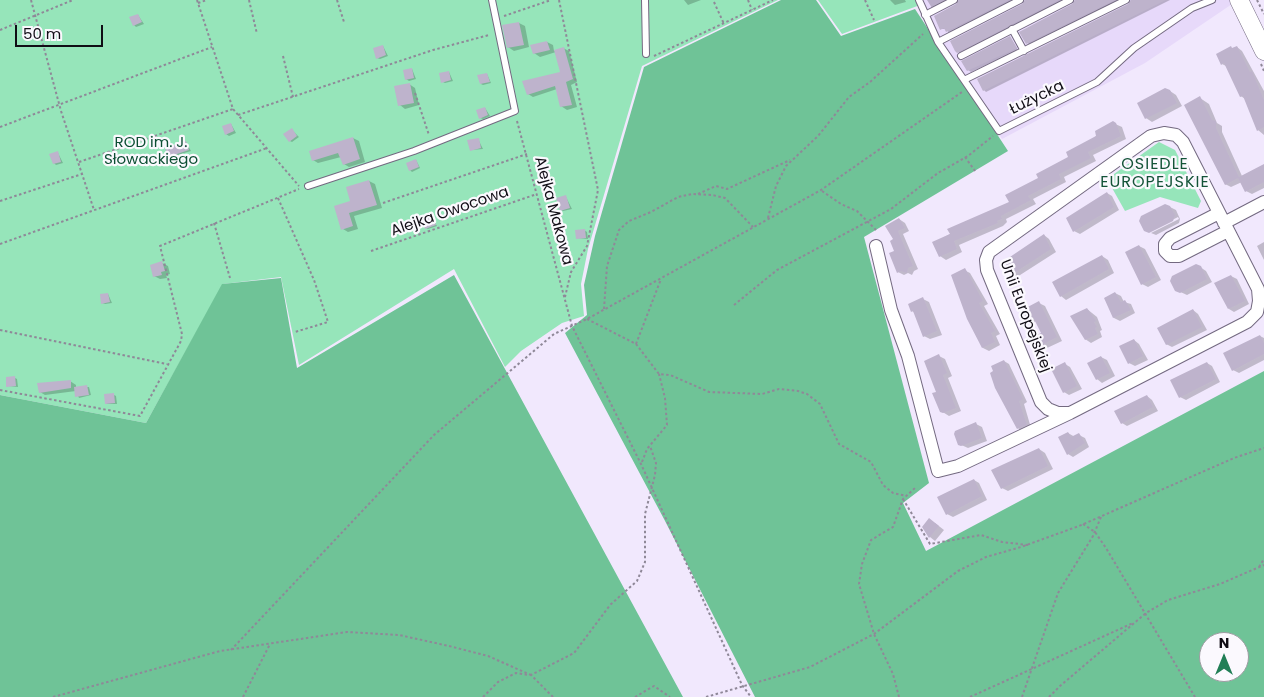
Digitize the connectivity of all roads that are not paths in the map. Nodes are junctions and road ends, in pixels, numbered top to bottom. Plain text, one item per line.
1 (492, 0) edge
2 (645, 0) edge
3 (919, 0) edge
4 (954, 0) edge
5 (1020, 0) edge
6 (1070, 0) edge
7 (1126, 0) edge
8 (1212, 0) edge
9 (1240, 0) edge
10 (925, 14) junction
11 (1012, 29) junction
12 (1260, 29) edge
13 (938, 42) junction
14 (1024, 51) junction
15 (1264, 51) edge
16 (646, 54) road end
17 (961, 56) dead end
18 (964, 80) junction
19 (308, 186) dead end
20 (1264, 202) edge
21 (1224, 222) junction
22 (876, 246) dead end
23 (1260, 314) edge
24 (1070, 412) junction

1 - 19 lane
2 - 16 lane
3 - 10 lane, Łużycka
4 - 10 lane
5 - 13 lane
6 - 11 lane
7 - 14 lane
8 - 18 lane, Łużycka
9 - 12 street
10 - 13 lane, Łużycka
11 - 14 lane
11 - 17 lane
12 - 15 street
13 - 18 lane, Łużycka
14 - 18 lane
20 - 21 street
21 - 23 street, Unii Europejskiej
21 - 24 street, Unii Europejskiej
22 - 24 street, Unii Europejskiej
23 - 24 street, Unii Europejskiej

